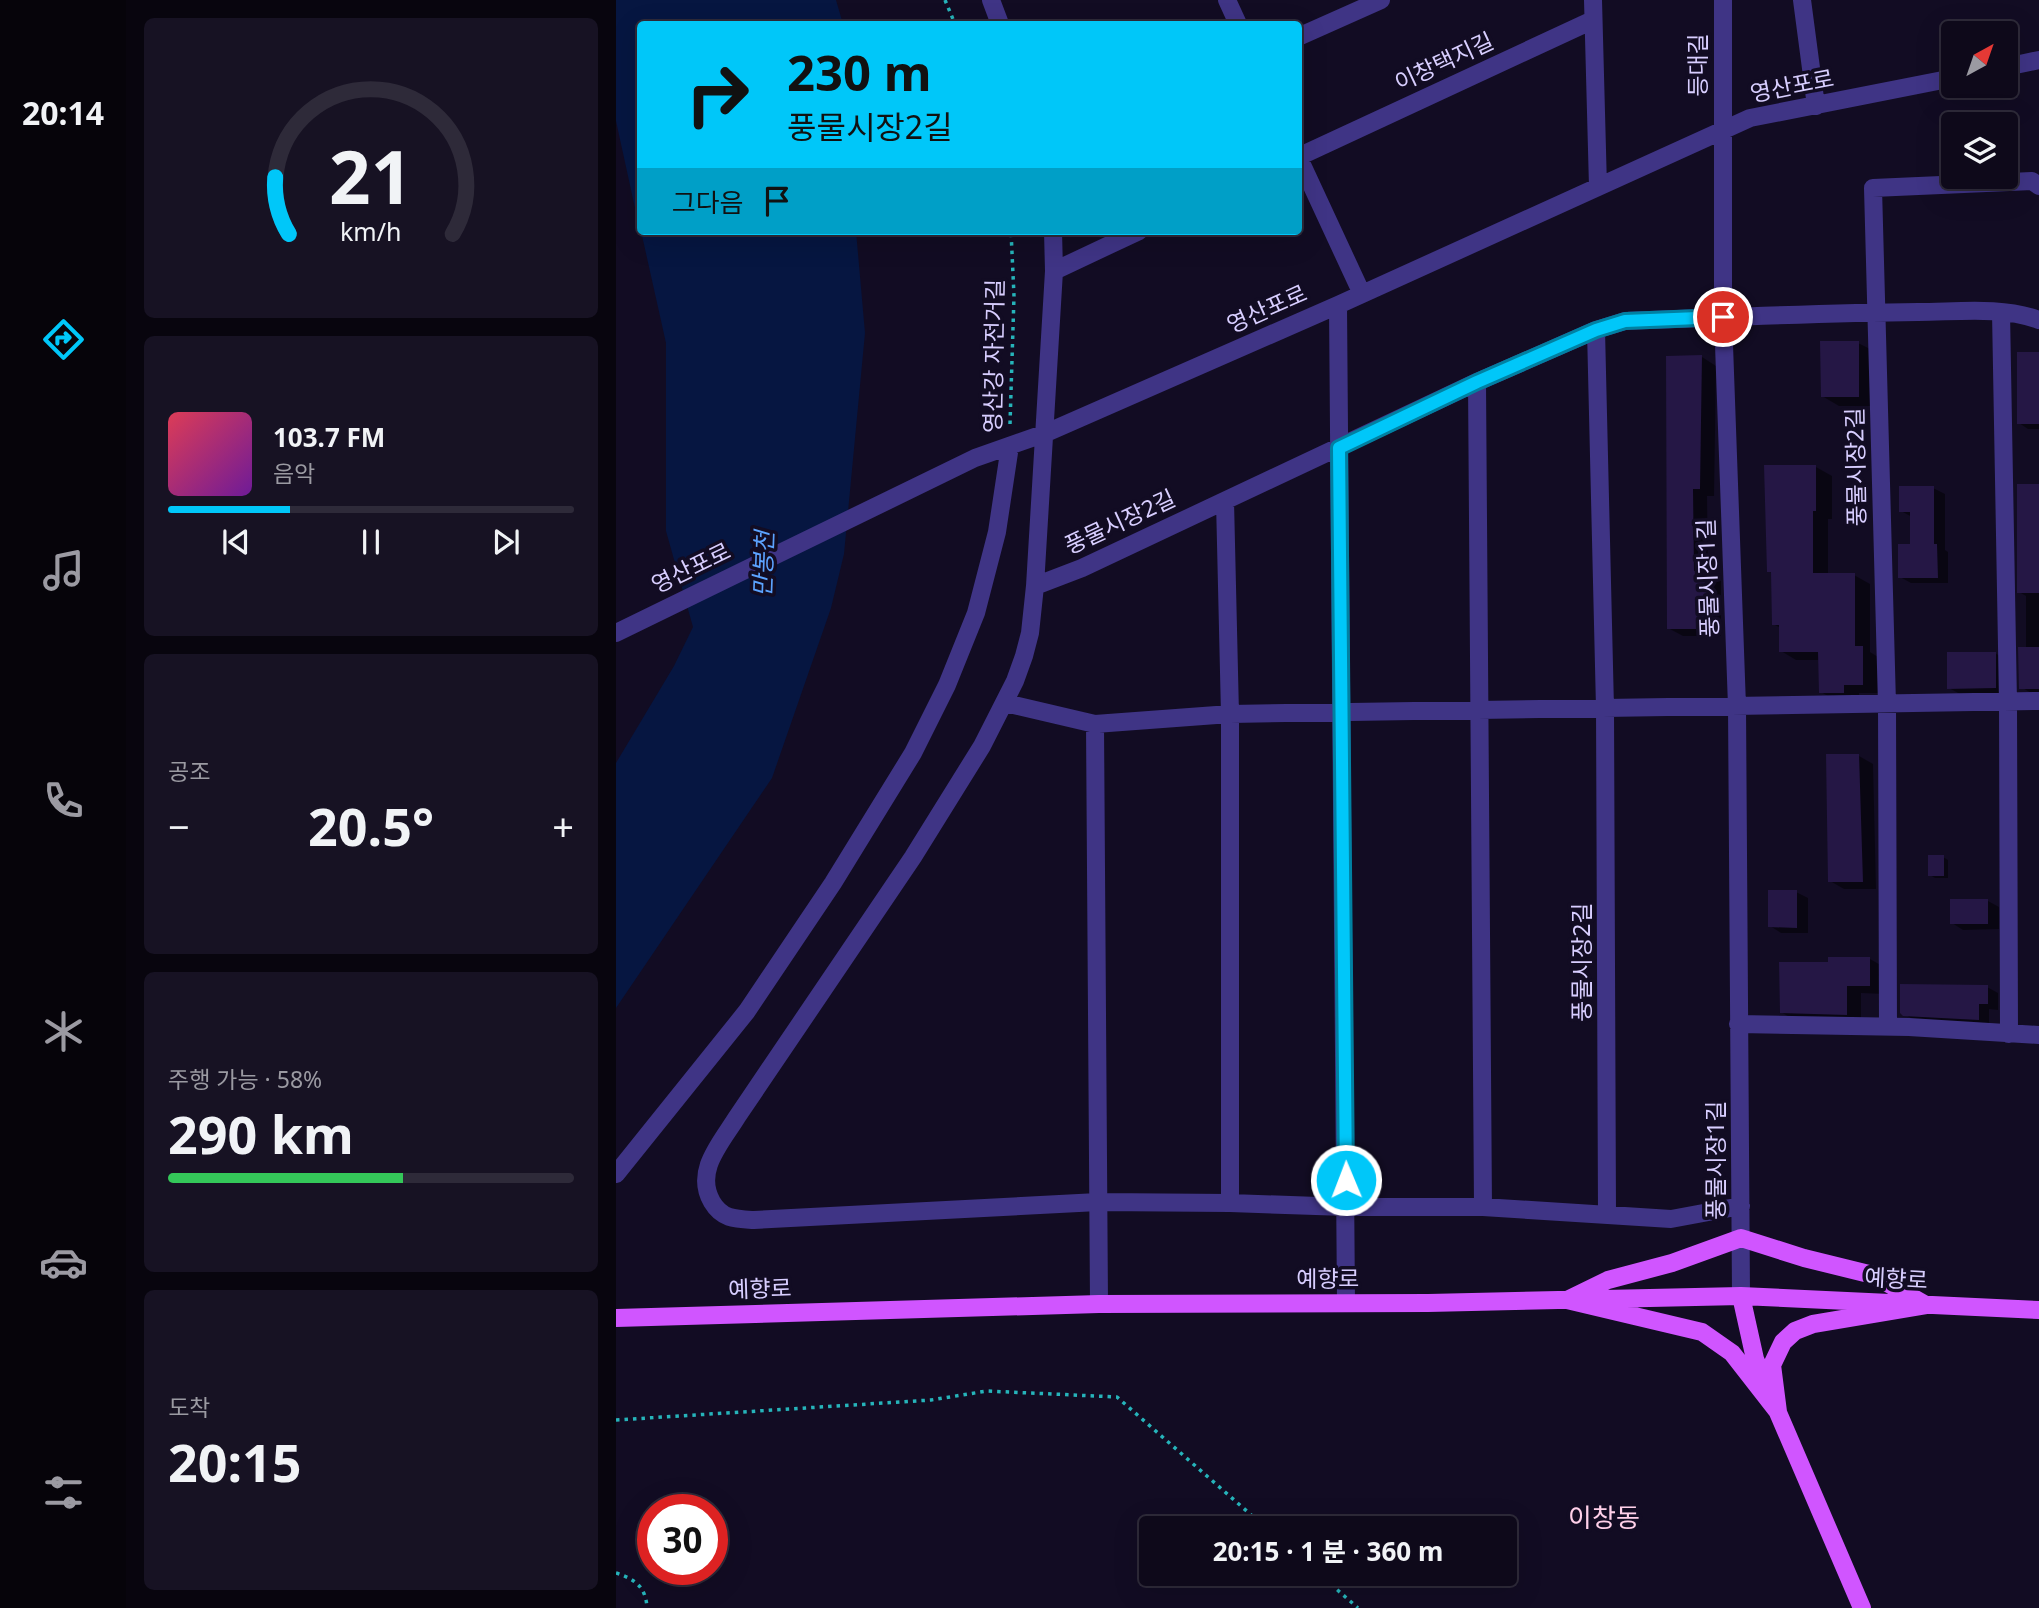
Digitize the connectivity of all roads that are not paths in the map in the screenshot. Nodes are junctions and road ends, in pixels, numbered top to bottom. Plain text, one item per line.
1 (991, 0) edge
2 (1227, 0) edge
3 (1381, 0) edge
4 (1593, 0) edge
5 (1723, 0) edge
6 (1802, 0) edge
7 (1362, 4) edge
8 (1593, 20) junction
9 (999, 21) edge
10 (1237, 21) edge
11 (1302, 35) edge
12 (2039, 60) edge
13 (2018, 64) edge
14 (1941, 80) edge
15 (1816, 106) junction
16 (1723, 129) junction
17 (1302, 155) edge
18 (1302, 163) edge
19 (2039, 186) edge
20 (1598, 187) junction
21 (1053, 235) edge
22 (1130, 235) edge
23 (1054, 271) junction
24 (1362, 294) junction
25 (1338, 305) junction
26 (1877, 312) junction
27 (2001, 312) junction
28 (1723, 317) junction
29 (2039, 320) edge
30 (1596, 330) junction
31 (1477, 382) junction
32 (1046, 433) junction
33 (1010, 446) junction
34 (1339, 448) junction
35 (1225, 501) junction
36 (1035, 586) junction
37 (616, 633) edge
38 (2039, 701) edge
39 (2008, 702) junction
40 (1004, 703) junction
41 (1887, 704) junction
42 (1737, 706) junction
43 (1605, 708) junction
44 (1479, 710) junction
45 (1342, 713) junction
46 (1230, 714) junction
47 (1094, 724) junction
48 (1738, 1024) junction
49 (1888, 1026) junction
50 (2009, 1034) junction
51 (2039, 1035) edge
52 (616, 1174) edge
53 (1098, 1202) junction
54 (1230, 1202) junction
55 (1741, 1206) junction
56 (1346, 1207) junction
57 (1483, 1207) junction
58 (1607, 1214) junction
59 (1741, 1238) junction
60 (1741, 1296) junction
61 (1567, 1300) junction
62 (1346, 1303) junction
63 (1099, 1304) junction
64 (1926, 1305) junction
65 (2039, 1310) edge
66 (616, 1318) edge
67 (1778, 1412) junction
68 (1862, 1608) edge

1 - 9 street
2 - 10 street
3 - 7 street
4 - 8 street
5 - 16 street, 등대길
6 - 15 street
7 - 11 street
8 - 17 street, 이창택지길
8 - 20 street
12 - 13 street
14 - 15 street, 영산포로
15 - 16 street, 영산포로
16 - 20 street, 영산포로
16 - 28 street, 풍물시장1길
18 - 24 street, 이창택지길
19 - 26 street
20 - 24 street, 영산포로
21 - 23 street
22 - 23 street
23 - 32 street
24 - 25 street, 영산포로
25 - 32 street, 영산포로
25 - 34 street
26 - 27 street, 풍물시장2길
26 - 28 street, 풍물시장2길
26 - 41 street, 풍물시장2길
27 - 29 street, 풍물시장2길
27 - 39 street
28 - 30 street, 풍물시장2길
28 - 42 street, 풍물시장1길
30 - 31 street, 풍물시장2길
30 - 43 street, 풍물시장2길
31 - 34 street, 풍물시장2길
31 - 44 street
32 - 33 street, 영산포로
32 - 36 street, 풍물시장2길
33 - 37 street, 영산포로
33 - 52 street
34 - 35 street, 풍물시장2길
34 - 45 street
35 - 36 street, 풍물시장2길
35 - 46 street
36 - 40 street, 풍물시장2길
38 - 39 street
39 - 41 street
39 - 50 street
40 - 47 street
40 - 53 street, 풍물시장2길
41 - 42 street
41 - 49 street, 풍물시장2길
42 - 43 street
42 - 48 street, 풍물시장1길
43 - 44 street
43 - 58 street, 풍물시장2길
44 - 45 street
44 - 57 street
45 - 46 street
45 - 56 street
46 - 47 street
46 - 54 street
47 - 53 street
48 - 49 street
48 - 55 street, 풍물시장1길
49 - 50 street
50 - 51 street
53 - 54 street, 풍물시장2길
53 - 63 street
54 - 56 street, 풍물시장2길
55 - 58 street, 풍물시장2길
55 - 59 street, 풍물시장1길
56 - 57 street, 풍물시장2길
56 - 62 street
57 - 58 street, 풍물시장2길
59 - 60 street, 풍물시장1길
59 - 61 main road
59 - 64 main road
60 - 61 main road, 예향로
60 - 64 main road, 예향로
60 - 67 main road
61 - 62 main road, 예향로
61 - 67 main road
62 - 63 main road, 예향로
63 - 66 main road, 예향로
64 - 65 main road, 예향로
64 - 67 main road
67 - 68 main road

